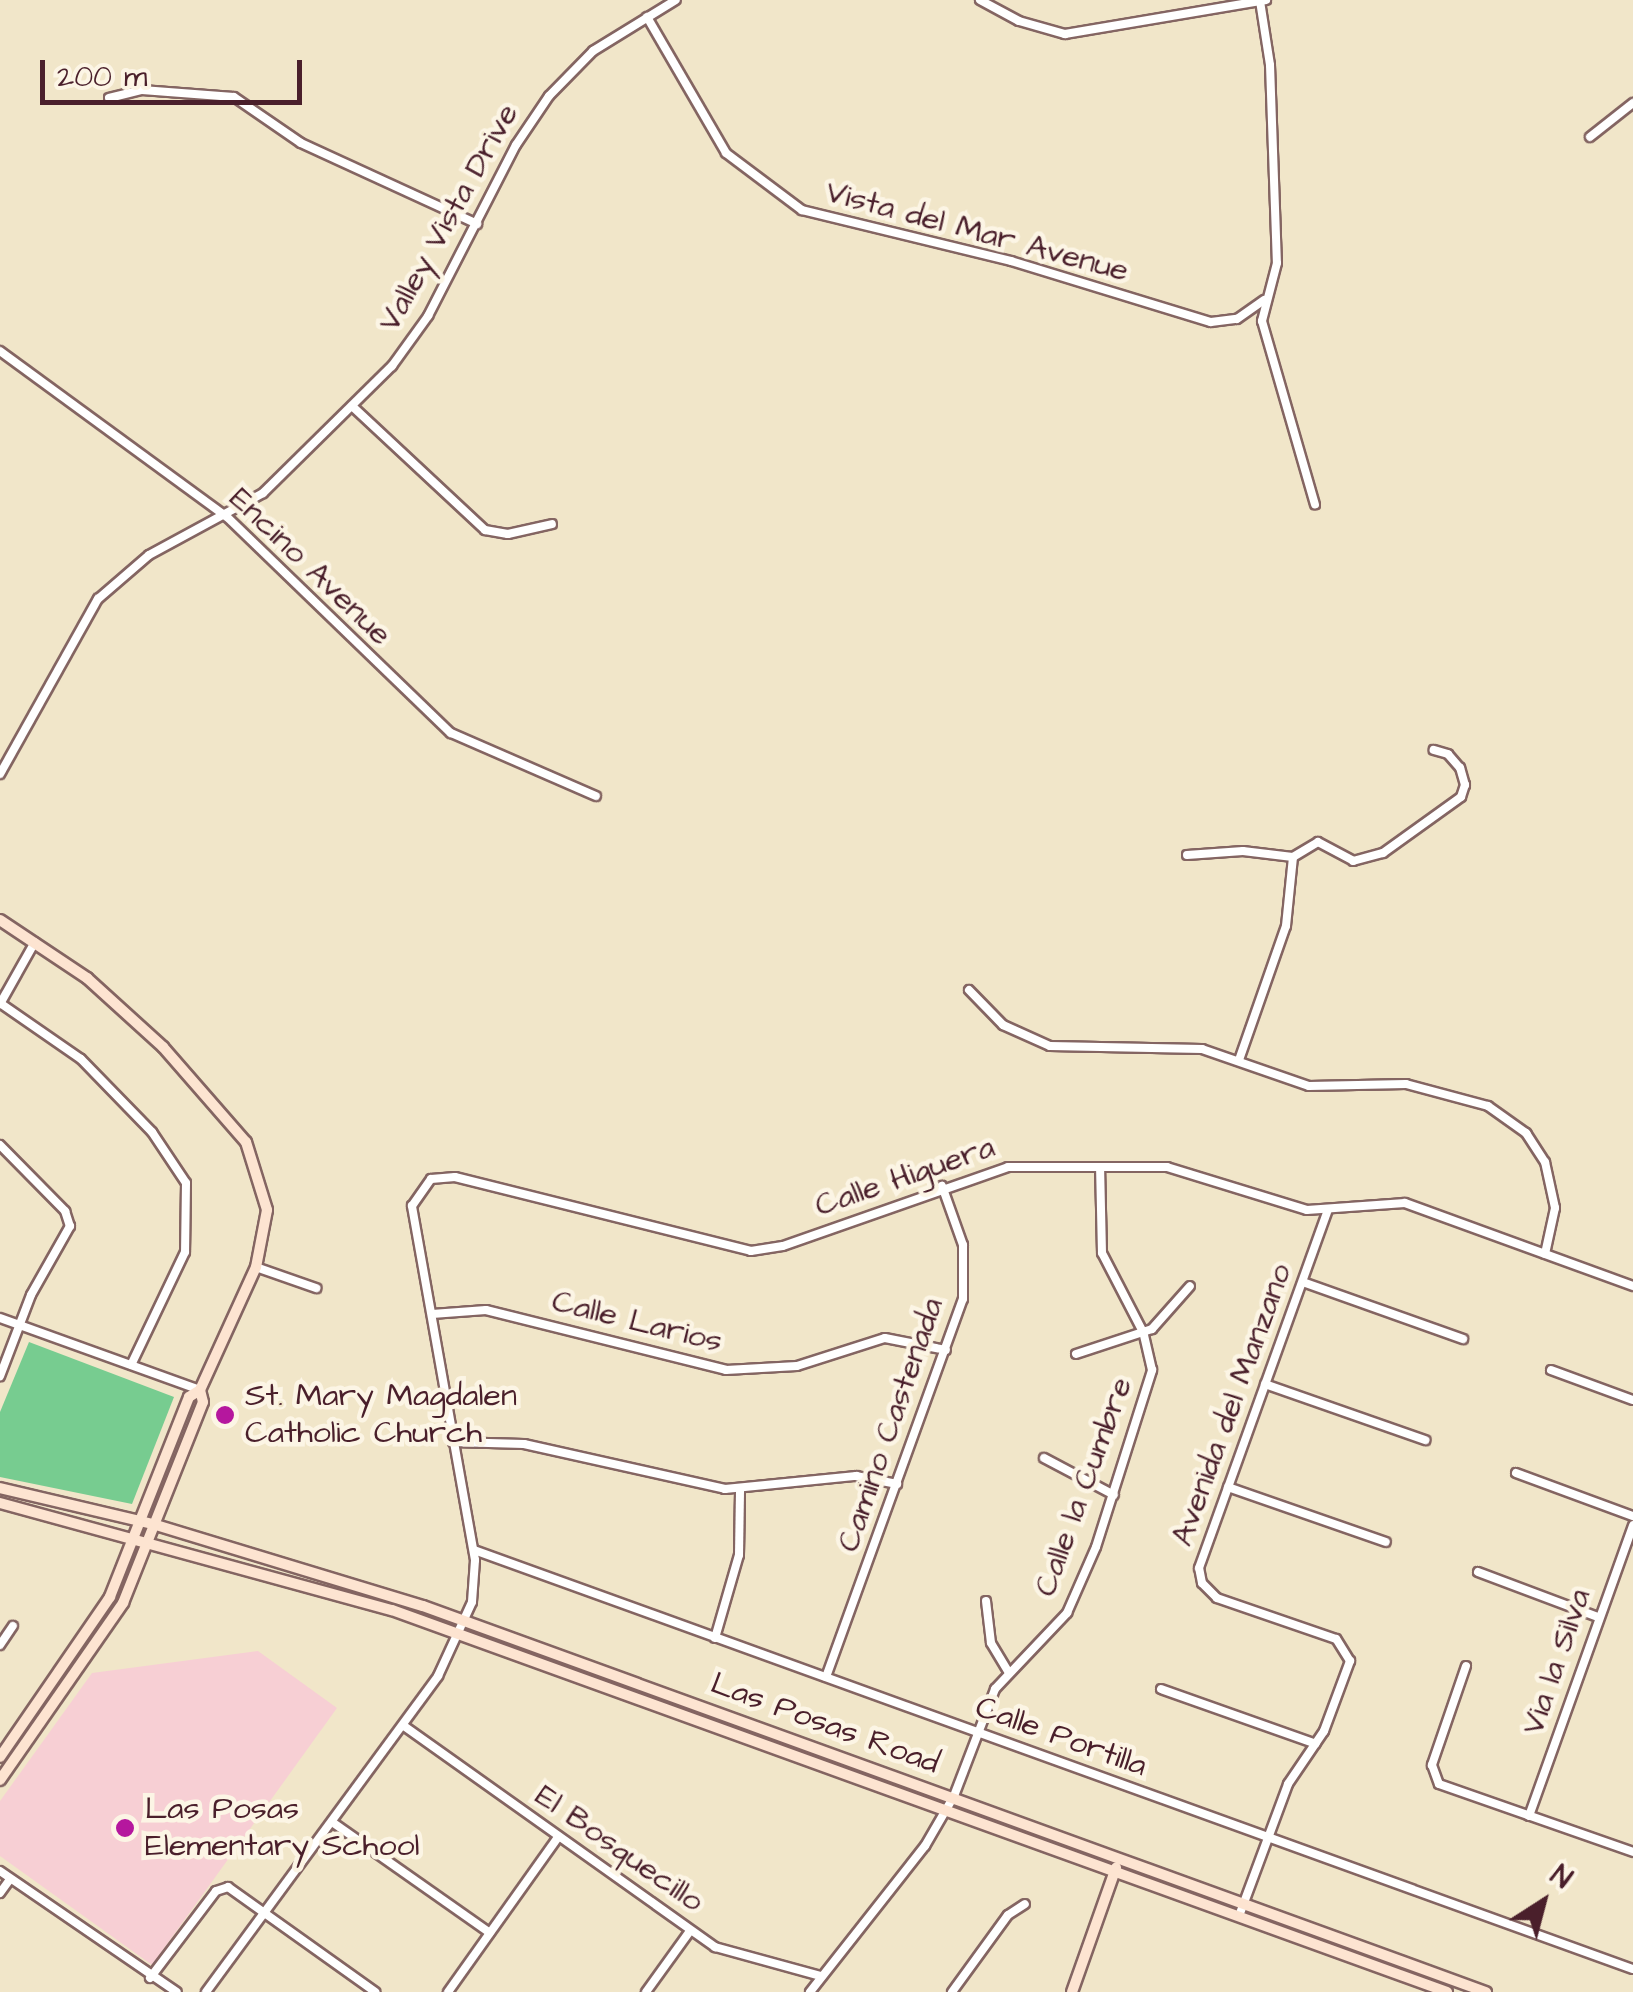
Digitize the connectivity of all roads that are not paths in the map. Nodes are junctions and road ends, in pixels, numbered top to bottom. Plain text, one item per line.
1 (676, 0) edge
2 (980, 0) edge
3 (1263, 0) edge
4 (647, 17) junction
5 (109, 98) dead end
6 (1633, 103) edge
7 (1590, 137) dead end
8 (476, 224) junction
9 (1264, 300) junction
10 (0, 350) edge
11 (352, 406) junction
12 (1315, 506) dead end
13 (226, 517) junction
14 (552, 524) dead end
15 (1434, 750) dead end
16 (0, 774) edge
17 (596, 796) dead end
18 (1187, 855) dead end
19 (1292, 857) junction
20 (0, 920) edge
21 (35, 941) junction
22 (968, 990) dead end
23 (0, 1003) edge
24 (1239, 1060) junction
25 (0, 1145) edge
26 (1100, 1168) junction
27 (942, 1186) junction
28 (1328, 1210) junction
29 (1545, 1254) junction
30 (256, 1267) junction
31 (1303, 1282) junction
32 (1190, 1286) dead end
33 (1633, 1286) edge
34 (316, 1288) dead end
35 (432, 1314) junction
36 (0, 1318) edge
37 (20, 1325) junction
38 (1143, 1332) junction
39 (1462, 1338) dead end
40 (946, 1350) junction
41 (1076, 1354) dead end
42 (131, 1365) junction
43 (1552, 1370) dead end
44 (0, 1376) edge
45 (1266, 1384) junction
46 (200, 1390) junction
47 (1633, 1400) edge
48 (1426, 1440) dead end
49 (453, 1442) junction
50 (1044, 1458) dead end
51 (1516, 1472) dead end
52 (897, 1484) junction
53 (1228, 1487) junction
54 (0, 1488) edge
55 (740, 1490) junction
56 (1114, 1496) junction
57 (0, 1503) edge
58 (1633, 1516) edge
59 (141, 1521) junction
60 (156, 1524) junction
61 (1633, 1525) edge
62 (135, 1539) junction
63 (1386, 1542) dead end
64 (149, 1543) junction
65 (474, 1550) junction
66 (1478, 1572) dead end
67 (986, 1601) dead end
68 (1598, 1617) junction
69 (464, 1621) junction
70 (13, 1626) dead end
71 (459, 1634) junction
72 (716, 1638) junction
73 (0, 1644) edge
74 (1466, 1666) dead end
75 (1008, 1671) junction
76 (826, 1677) junction
77 (1160, 1689) dead end
78 (404, 1726) junction
79 (978, 1734) junction
80 (1316, 1744) junction
81 (0, 1756) edge
82 (0, 1780) edge
83 (954, 1796) junction
84 (946, 1810) junction
85 (1530, 1816) junction
86 (336, 1824) junction
87 (558, 1836) junction
88 (1270, 1838) junction
89 (1633, 1852) edge
90 (1119, 1857) junction
91 (0, 1871) edge
92 (1115, 1872) junction
93 (10, 1879) junction
94 (0, 1893) edge
95 (1025, 1904) dead end
96 (1245, 1904) junction
97 (266, 1914) junction
98 (1239, 1916) junction
99 (690, 1931) junction
100 (490, 1932) junction
101 (1633, 1968) edge
102 (821, 1976) junction
103 (150, 1978) junction
104 (1459, 1987) edge
105 (178, 1992) edge
106 (206, 1992) edge
107 (376, 1992) edge
108 (448, 1992) edge
109 (646, 1992) edge
110 (810, 1992) edge
111 (952, 1992) edge
112 (1072, 1992) edge
113 (1447, 1992) edge
114 (1486, 1992) edge

1 - 4 street, Valley Vista Drive
2 - 3 street
3 - 9 street
4 - 8 street, Valley Vista Drive
4 - 9 street, Vista del Mar Avenue
5 - 8 street
6 - 7 street
8 - 11 street, Valley Vista Drive
9 - 12 street
10 - 13 street, Encino Avenue
11 - 13 street, Valley Vista Drive
11 - 14 street
13 - 16 street, Valley Vista Drive
13 - 17 street, Encino Avenue
15 - 19 street
18 - 19 street
19 - 24 street
20 - 21 main road
21 - 23 street
21 - 30 main road
22 - 24 street
23 - 42 street
24 - 29 street
25 - 37 street
26 - 27 street, Calle Higuera
26 - 28 street, Calle Higuera
26 - 38 street, Calle la Cumbre
27 - 35 street, Calle Higuera
27 - 40 street, Camino Castenada
28 - 29 street, Calle Higuera
28 - 31 street, Avenida del Manzano
29 - 33 street, Calle Higuera
30 - 34 street
30 - 46 main road
31 - 39 street
31 - 45 street, Avenida del Manzano
32 - 38 street
35 - 40 street, Calle Larios
35 - 49 street
36 - 37 street
37 - 42 street
37 - 44 street
38 - 41 street
38 - 56 street, Calle la Cumbre
40 - 52 street, Camino Castenada
42 - 46 street
43 - 47 street
45 - 48 street
45 - 53 street, Avenida del Manzano
46 - 59 main road
46 - 60 main road
49 - 55 street
49 - 65 street
50 - 56 street
51 - 58 street
52 - 55 street
52 - 76 street, Camino Castenada
53 - 63 street
53 - 80 street, Avenida del Manzano
54 - 59 main road, Las Posas Road
55 - 72 street
56 - 75 street, Calle la Cumbre
57 - 62 main road, Las Posas Road
59 - 60 main road, Las Posas Road
59 - 62 main road
60 - 64 main road
60 - 69 main road, Las Posas Road
61 - 68 street, Via la Silva
62 - 64 main road, Las Posas Road
62 - 81 main road
64 - 71 main road, Las Posas Road
64 - 82 main road
65 - 69 street
65 - 72 street, Calle Portilla
66 - 68 street
67 - 75 street
68 - 85 street, Via la Silva
69 - 71 street
69 - 83 main road, Las Posas Road
70 - 73 street
71 - 78 street
71 - 84 main road, Las Posas Road
72 - 76 street, Calle Portilla
74 - 85 street
75 - 79 street, Calle la Cumbre
76 - 79 street, Calle Portilla
77 - 80 street
78 - 86 street
78 - 87 street, El Bosquecillo
79 - 83 street, Calle la Cumbre
79 - 88 street, Calle Portilla
80 - 88 street, Avenida del Manzano
83 - 84 street, Calle la Cumbre
83 - 90 main road, Las Posas Road
84 - 92 main road, Las Posas Road
84 - 102 street, Calle la Cumbre
85 - 89 street
86 - 97 street
86 - 100 street
87 - 99 street, El Bosquecillo
87 - 100 street
88 - 96 street, Avenida del Manzano
88 - 101 street, Calle Portilla
90 - 92 main road
90 - 96 main road, Las Posas Road
91 - 93 street
92 - 98 main road, Las Posas Road
92 - 112 main road
93 - 94 street
93 - 103 street
95 - 111 street
96 - 98 street, Avenida del Manzano
96 - 104 main road, Las Posas Road
97 - 103 street
97 - 106 street
97 - 107 street
98 - 113 main road, Las Posas Road
99 - 102 street, El Bosquecillo
99 - 109 street
100 - 108 street
102 - 110 street, Calle la Cumbre
103 - 105 street
104 - 114 main road, Las Posas Road

